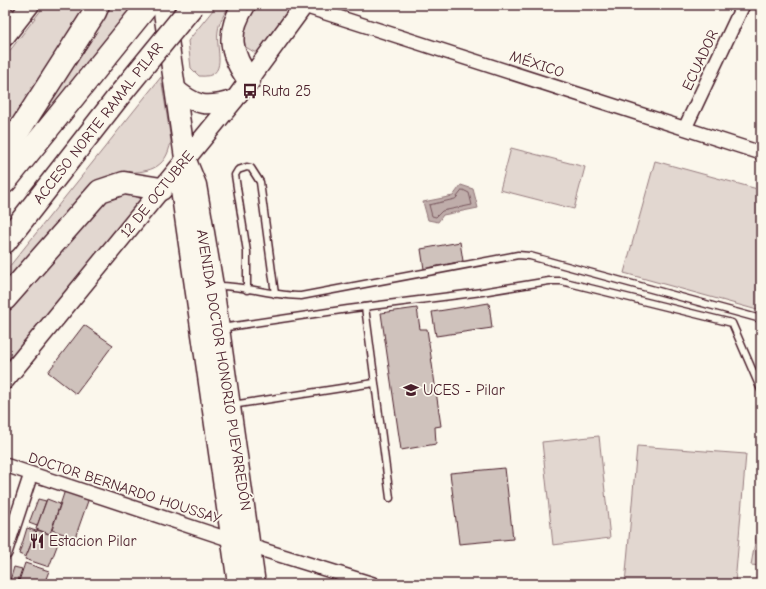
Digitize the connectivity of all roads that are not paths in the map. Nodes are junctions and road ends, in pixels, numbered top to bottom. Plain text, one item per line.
1 (98, 5) edge
2 (148, 5) edge
3 (163, 5) edge
4 (193, 5) edge
5 (244, 5) edge
6 (304, 5) edge
7 (743, 5) edge
8 (18, 11) edge
9 (5, 37) edge
10 (248, 80) junction
11 (174, 87) junction
12 (235, 99) junction
13 (685, 128) junction
14 (5, 152) edge
15 (761, 153) edge
16 (185, 158) junction
17 (5, 182) edge
18 (161, 189) junction
19 (5, 242) edge
20 (213, 286) junction
21 (247, 290) junction
22 (275, 294) junction
23 (5, 299) edge
24 (365, 307) junction
25 (761, 319) edge
26 (219, 328) junction
27 (5, 380) edge
28 (374, 382) junction
29 (761, 390) edge
30 (230, 405) junction
31 (5, 465) edge
32 (31, 474) junction
33 (390, 498) dead end
34 (231, 540) junction
35 (250, 546) junction
36 (5, 554) edge
37 (238, 584) edge
38 (255, 584) edge
39 (373, 584) edge

1 - 14 highway
2 - 17 highway
3 - 11 main road, AVENIDA DOCTOR HONORIO PUEYRREDÓN
4 - 19 highway, ACCESO NORTE RAMAL PILAR, bridge
5 - 10 highway
6 - 10 street, 12 DE OCTUBRE
6 - 13 street, MÉXICO
7 - 13 street, ECUADOR
8 - 9 street
10 - 12 street, 12 DE OCTUBRE
11 - 12 street
11 - 16 main road, AVENIDA DOCTOR HONORIO PUEYRREDÓN
12 - 16 street, 12 DE OCTUBRE
13 - 15 street, MÉXICO
16 - 18 street, 12 DE OCTUBRE
16 - 20 main road, AVENIDA DOCTOR HONORIO PUEYRREDÓN
16 - 34 main road, AVENIDA DOCTOR HONORIO PUEYRREDÓN
18 - 23 highway
18 - 27 street, 12 DE OCTUBRE
20 - 21 lane
20 - 26 main road, AVENIDA DOCTOR HONORIO PUEYRREDÓN
21 - 22 lane
21 - 22 lane
22 - 25 lane
24 - 26 lane
24 - 28 lane
24 - 29 lane
26 - 30 main road, AVENIDA DOCTOR HONORIO PUEYRREDÓN
28 - 30 lane
28 - 33 lane
30 - 35 main road, AVENIDA DOCTOR HONORIO PUEYRREDÓN
31 - 32 street, DOCTOR BERNARDO HOUSSAY
32 - 34 street, DOCTOR BERNARDO HOUSSAY
32 - 36 street
34 - 35 street, DOCTOR BERNARDO HOUSSAY
34 - 37 main road, AVENIDA DOCTOR HONORIO PUEYRREDÓN
35 - 38 main road, AVENIDA DOCTOR HONORIO PUEYRREDÓN
35 - 39 street, DOCTOR BERNARDO HOUSSAY

